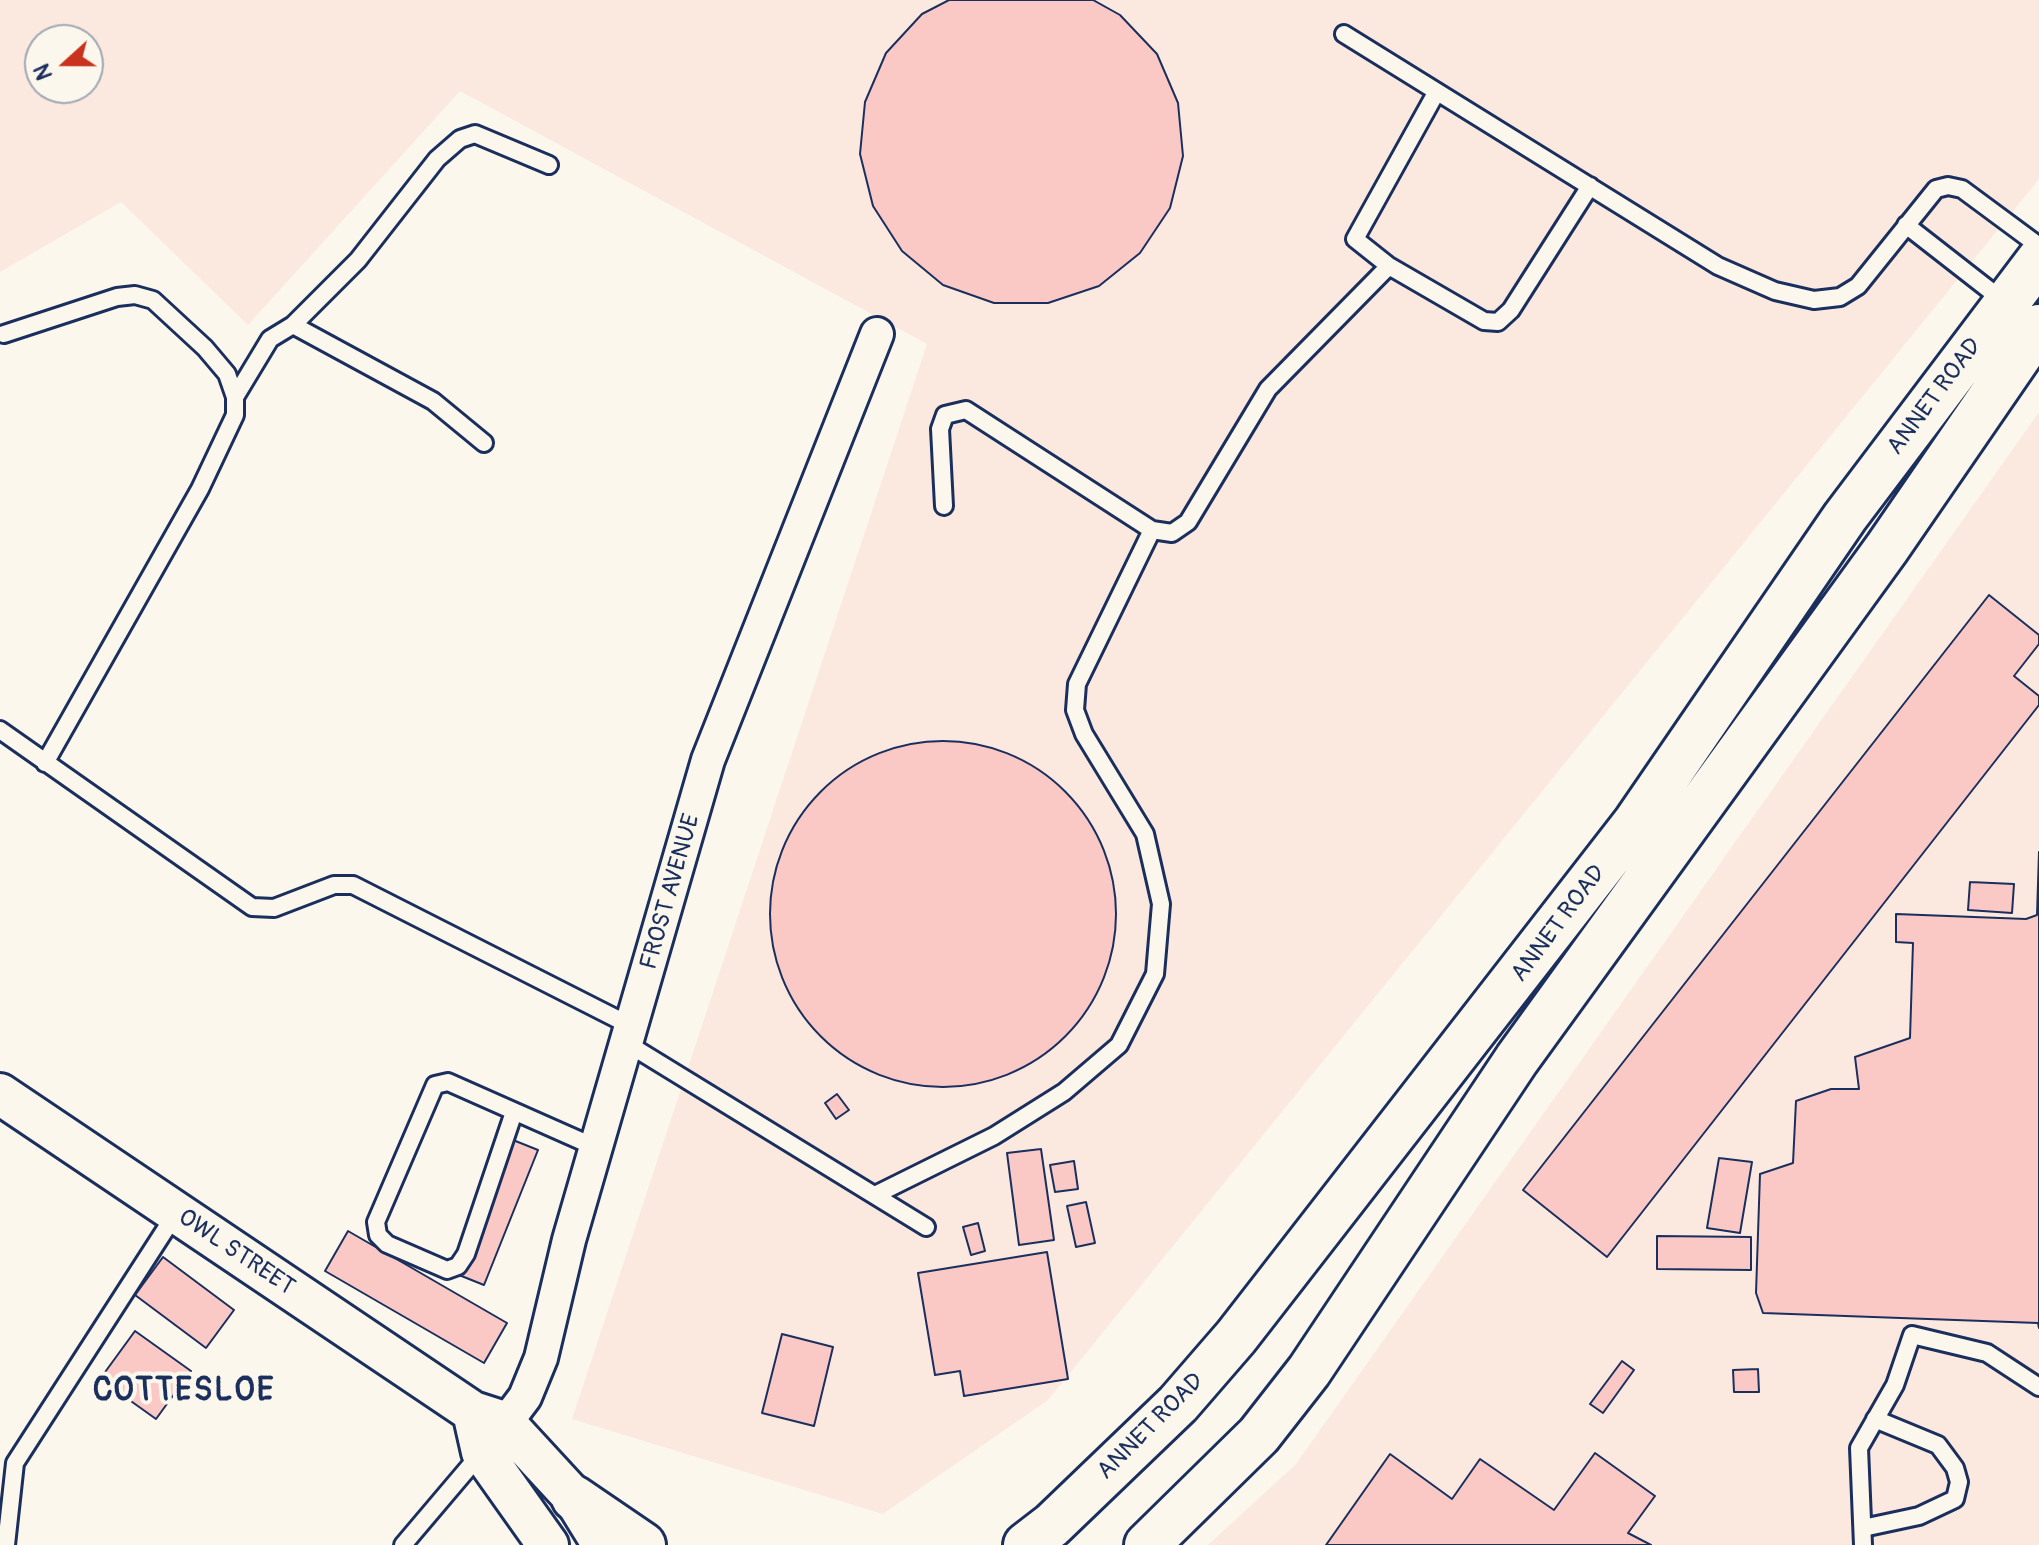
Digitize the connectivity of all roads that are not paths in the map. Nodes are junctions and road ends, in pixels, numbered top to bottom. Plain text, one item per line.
1 (1344, 34) dead end
2 (1436, 93) junction
3 (549, 165) dead end
4 (1590, 186) junction
5 (1906, 225) junction
6 (1389, 266) junction
7 (2032, 281) edge
8 (293, 325) junction
9 (4, 334) dead end
10 (877, 334) dead end
11 (235, 397) junction
12 (484, 443) dead end
13 (944, 506) dead end
14 (1845, 517) junction
15 (1152, 530) junction
16 (1887, 548) junction
17 (0, 730) edge
18 (45, 763) junction
19 (630, 1036) junction
20 (0, 1094) edge
21 (514, 1112) junction
22 (597, 1148) junction
23 (875, 1195) junction
24 (176, 1213) junction
25 (926, 1227) dead end
26 (2039, 1387) edge
27 (1875, 1419) junction
28 (486, 1429) junction
29 (574, 1498) junction
30 (1039, 1535) edge
31 (1863, 1537) edge
32 (6, 1545) edge
33 (403, 1545) edge
34 (548, 1545) edge
35 (603, 1545) edge
36 (643, 1545) edge
37 (1010, 1545) edge
38 (1147, 1545) edge

1 - 2 lane
2 - 4 lane
2 - 6 lane
3 - 8 lane
4 - 5 lane
4 - 6 lane
5 - 7 lane
5 - 7 lane
6 - 15 lane
7 - 14 main road, ANNET ROAD
7 - 16 main road, ANNET ROAD
8 - 11 lane
8 - 12 lane
9 - 11 lane
10 - 19 street, FROST AVENUE
11 - 18 lane
13 - 15 lane
14 - 16 main road
14 - 30 main road, ANNET ROAD
15 - 23 lane
16 - 38 main road, ANNET ROAD
17 - 18 lane
18 - 19 lane
19 - 22 street, FROST AVENUE
19 - 23 lane
20 - 24 street, OWL STREET
21 - 21 lane
21 - 22 lane
22 - 28 street, FROST AVENUE
23 - 25 lane
24 - 28 street, OWL STREET
24 - 32 lane
26 - 27 lane
27 - 31 lane
27 - 31 lane
28 - 29 street, OWL STREET
28 - 33 lane
28 - 34 street, OWL STREET
29 - 35 street, OWL STREET
29 - 36 main road
30 - 37 main road, ANNET ROAD

